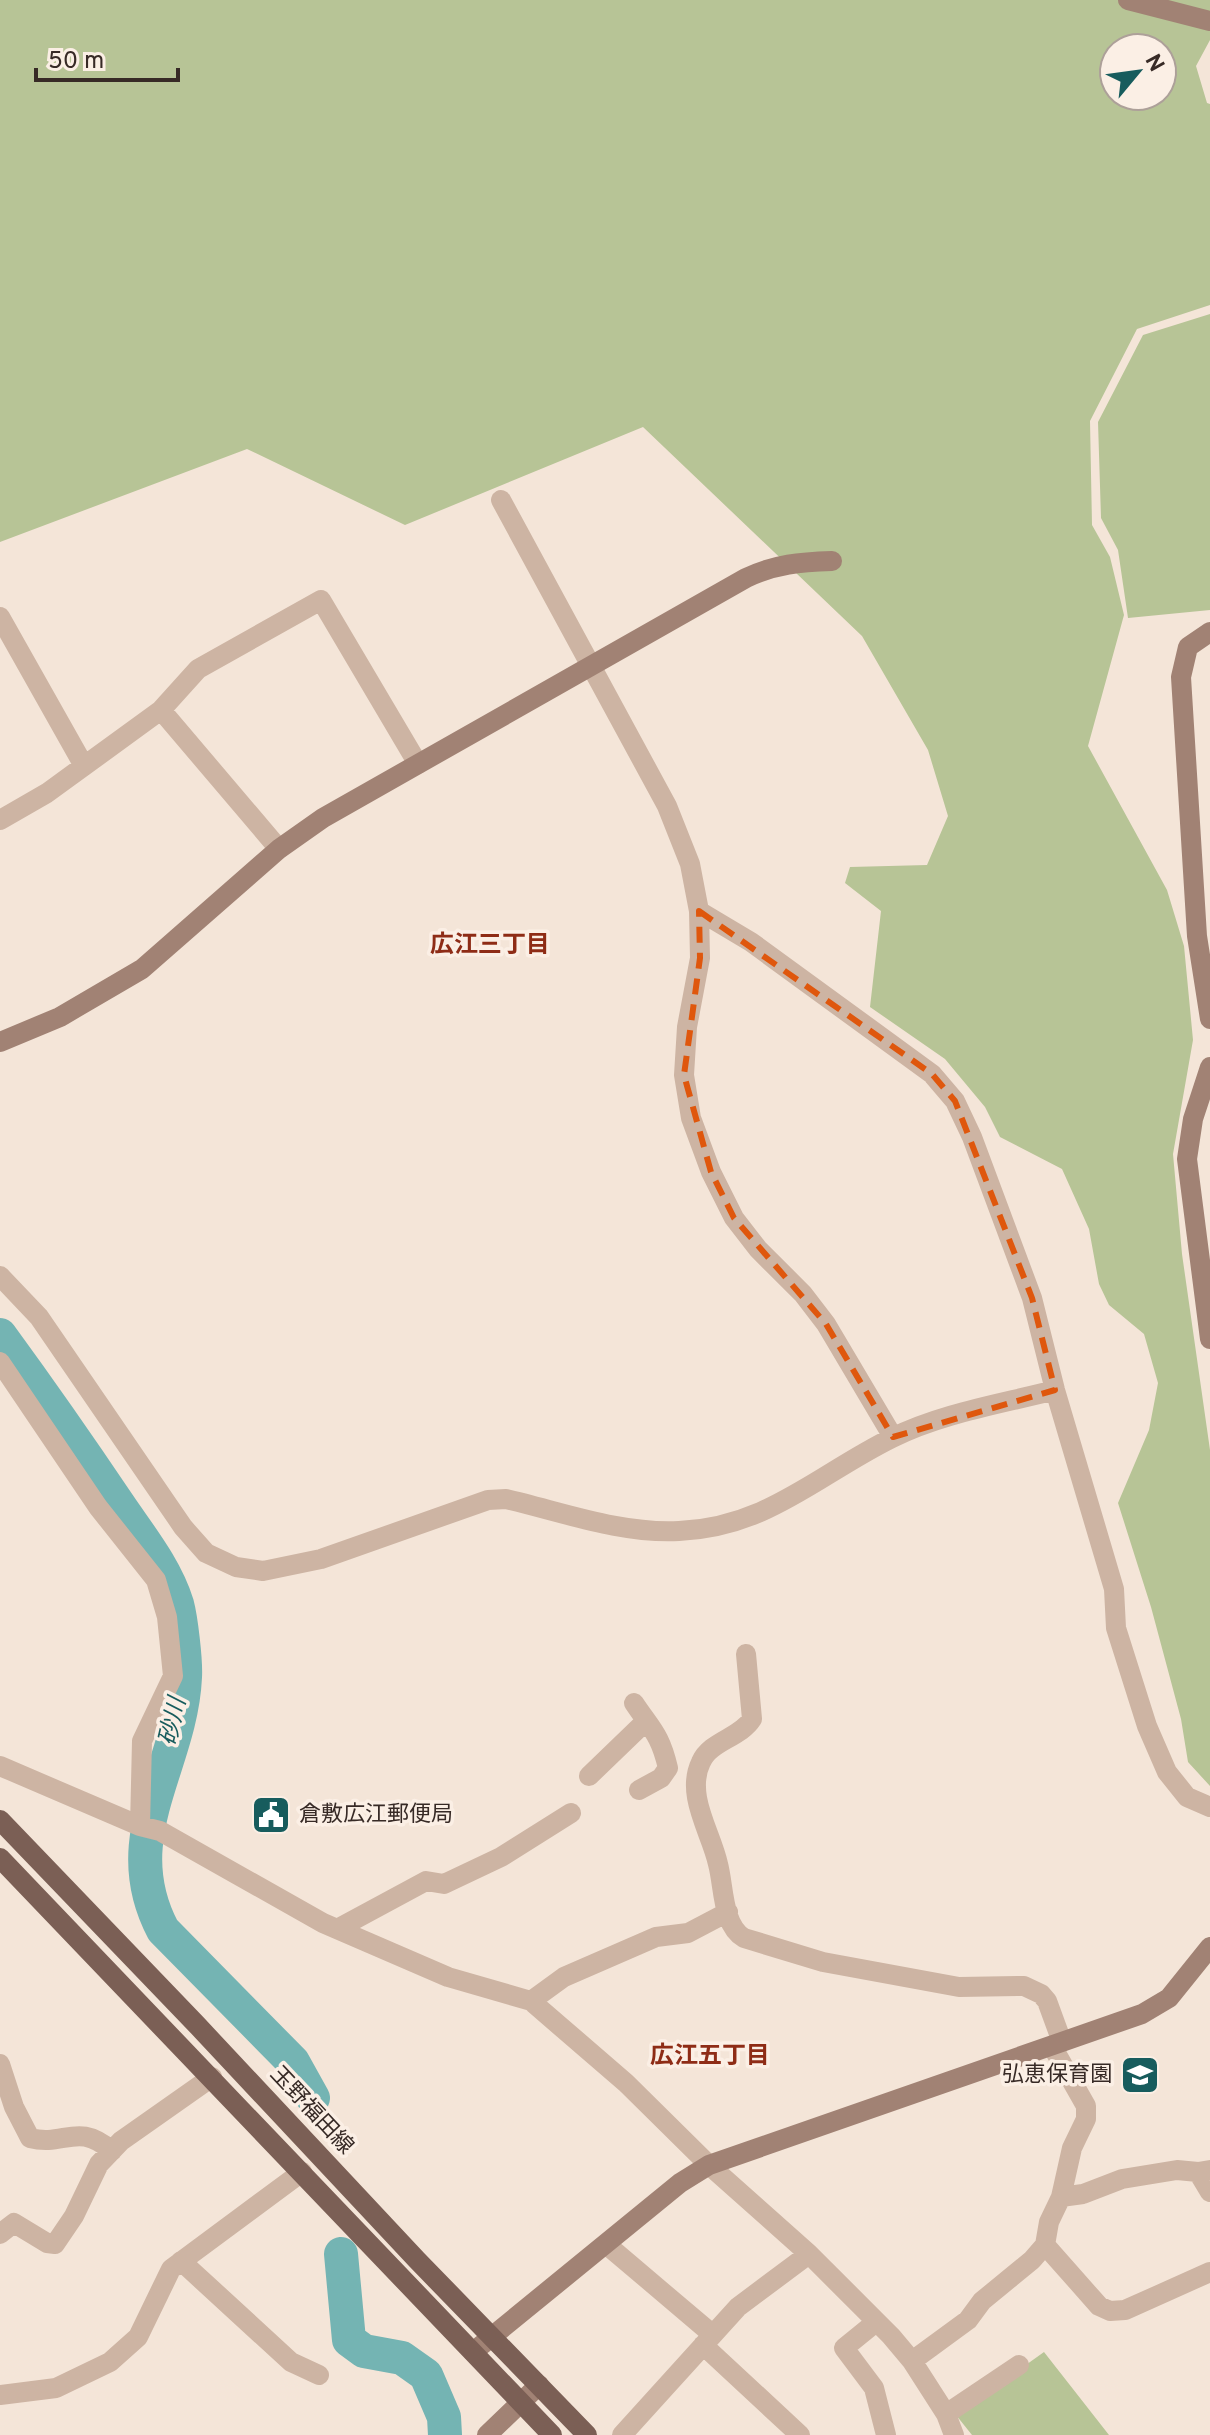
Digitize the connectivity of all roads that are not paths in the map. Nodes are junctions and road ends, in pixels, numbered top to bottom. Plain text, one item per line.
1 (1128, 0) edge
2 (1210, 21) edge
3 (501, 500) dead end
4 (832, 561) dead end
5 (0, 617) edge
6 (1210, 632) edge
7 (591, 666) junction
8 (161, 710) junction
9 (418, 764) junction
10 (84, 766) junction
11 (0, 820) edge
12 (279, 849) junction
13 (699, 911) junction
14 (1210, 1019) edge
15 (0, 1042) edge
16 (1210, 1067) edge
17 (0, 1276) edge
18 (1210, 1339) edge
19 (0, 1362) edge
20 (1055, 1390) junction
21 (893, 1437) junction
22 (746, 1654) dead end
23 (634, 1703) dead end
24 (646, 1721) junction
25 (0, 1766) edge
26 (668, 1768) junction
27 (589, 1776) dead end
28 (697, 1777) junction
29 (639, 1790) dead end
30 (1210, 1807) edge
31 (571, 1813) dead end
32 (0, 1820) edge
33 (150, 1828) junction
34 (0, 1858) edge
35 (728, 1912) junction
36 (337, 1929) junction
37 (1210, 1947) edge
38 (531, 2001) junction
39 (1057, 2044) junction
40 (0, 2064) edge
41 (212, 2077) junction
42 (112, 2151) junction
43 (709, 2165) junction
44 (1204, 2171) edge
45 (302, 2172) junction
46 (1210, 2192) edge
47 (1061, 2197) junction
48 (0, 2234) edge
49 (607, 2245) junction
50 (1045, 2245) junction
51 (809, 2254) junction
52 (181, 2261) junction
53 (1210, 2272) edge
54 (876, 2322) junction
55 (492, 2336) junction
56 (708, 2339) junction
57 (473, 2352) junction
58 (912, 2361) junction
59 (1019, 2365) dead end
60 (319, 2375) dead end
61 (539, 2385) junction
62 (0, 2395) edge
63 (521, 2402) junction
64 (946, 2414) junction
65 (487, 2435) edge
66 (552, 2435) edge
67 (587, 2435) edge
68 (622, 2435) edge
69 (800, 2435) edge
70 (886, 2435) edge
71 (954, 2435) edge

1 - 2 street
3 - 7 street
4 - 7 street
5 - 10 street
6 - 14 street
7 - 9 street
7 - 13 street
8 - 9 street
8 - 10 street
8 - 12 street
9 - 12 street
10 - 11 street
12 - 15 street
13 - 20 street
13 - 21 street
16 - 18 street
17 - 21 street
19 - 33 street
20 - 21 street
20 - 30 street
22 - 28 street
23 - 24 street
24 - 26 street
24 - 27 street
25 - 33 street
26 - 28 street
26 - 29 street
28 - 35 street
31 - 36 street
32 - 55 main road, 玉野福田線
33 - 36 street
34 - 41 main road
35 - 38 street
35 - 39 street
36 - 38 street
37 - 39 street
38 - 43 street
39 - 43 street
39 - 47 street
40 - 42 street
41 - 42 street
41 - 45 main road
42 - 48 street
43 - 49 street
43 - 51 street
44 - 46 street
44 - 47 street
45 - 52 street
45 - 57 main road
47 - 50 street
49 - 55 street
49 - 56 street
50 - 53 street
50 - 58 street
51 - 54 street
51 - 56 street
52 - 60 street
52 - 62 street
54 - 58 street
54 - 70 street
55 - 57 street
55 - 61 main road, 玉野福田線
56 - 68 street
56 - 69 street
57 - 63 main road
58 - 64 street
59 - 64 street
61 - 63 street
61 - 67 main road, 玉野福田線
63 - 65 street
63 - 66 main road
64 - 71 street

